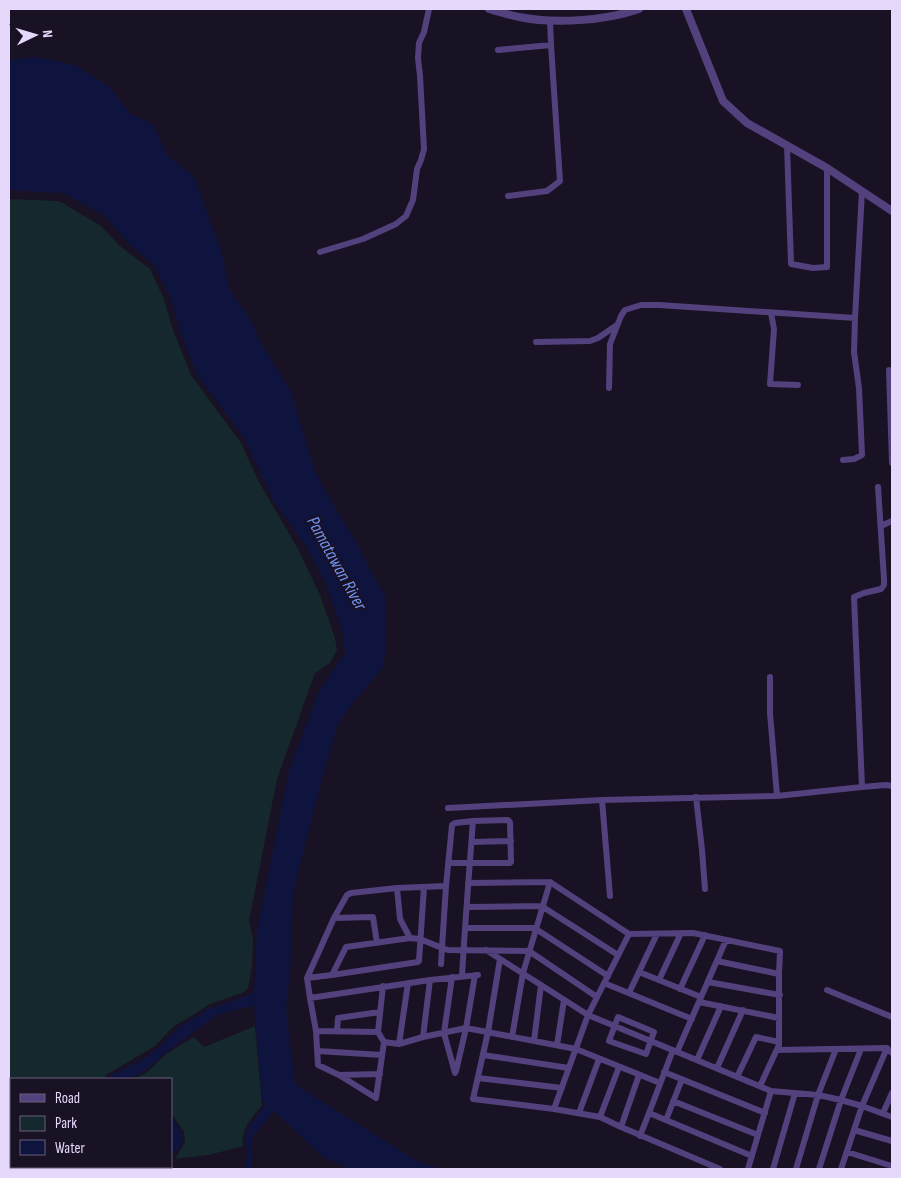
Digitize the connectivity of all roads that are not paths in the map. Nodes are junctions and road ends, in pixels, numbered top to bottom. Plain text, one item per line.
1 (429, 9) edge
2 (489, 9) edge
3 (639, 9) edge
4 (686, 9) edge
5 (550, 20) junction
6 (551, 45) junction
7 (498, 50) dead end
8 (787, 145) junction
9 (827, 168) junction
10 (862, 191) junction
11 (508, 196) dead end
12 (892, 210) edge
13 (320, 252) dead end
14 (771, 313) junction
15 (855, 318) junction
16 (618, 325) junction
17 (536, 342) dead end
18 (889, 370) dead end
19 (798, 385) dead end
20 (609, 388) dead end
21 (843, 460) dead end
22 (892, 463) edge
23 (878, 487) dead end
24 (892, 521) edge
25 (881, 526) junction
26 (770, 677) dead end
27 (892, 786) edge
28 (862, 787) junction
29 (777, 796) junction
30 (696, 797) junction
31 (602, 800) junction
32 (448, 808) dead end
33 (473, 821) junction
34 (511, 841) junction
35 (472, 842) junction
36 (448, 863) junction
37 (470, 864) junction
38 (550, 882) junction
39 (468, 883) junction
40 (424, 886) junction
41 (446, 886) junction
42 (397, 888) junction
43 (705, 889) dead end
44 (610, 896) dead end
45 (467, 907) junction
46 (543, 907) junction
47 (334, 918) junction
48 (465, 928) junction
49 (536, 929) junction
50 (681, 933) junction
51 (629, 934) junction
52 (657, 934) junction
53 (705, 935) junction
54 (410, 938) junction
55 (420, 939) junction
56 (726, 940) junction
57 (377, 943) junction
58 (442, 948) junction
59 (464, 950) junction
60 (486, 950) junction
61 (529, 951) junction
62 (618, 955) junction
63 (500, 959) junction
64 (717, 961) junction
65 (441, 964) dead end
66 (639, 972) junction
67 (523, 974) junction
68 (779, 974) junction
69 (332, 975) junction
70 (462, 976) junction
71 (608, 976) junction
72 (452, 977) junction
73 (307, 978) junction
74 (430, 980) junction
75 (659, 980) junction
76 (708, 982) junction
77 (408, 983) junction
78 (604, 983) junction
79 (541, 985) junction
80 (383, 986) junction
81 (680, 989) junction
82 (827, 990) dead end
83 (629, 993) junction
84 (780, 995) junction
85 (597, 997) junction
86 (310, 998) junction
87 (700, 999) junction
88 (564, 1000) junction
89 (721, 1006) junction
90 (743, 1010) junction
91 (380, 1012) junction
92 (588, 1015) junction
93 (892, 1017) edge
94 (692, 1018) junction
95 (779, 1018) junction
96 (614, 1026) junction
97 (466, 1028) junction
98 (316, 1030) junction
99 (338, 1031) junction
100 (378, 1032) junction
101 (488, 1032) junction
102 (444, 1033) junction
103 (422, 1037) junction
104 (512, 1037) junction
105 (534, 1041) junction
106 (651, 1041) junction
107 (384, 1042) junction
108 (779, 1042) junction
109 (399, 1044) junction
110 (557, 1045) junction
111 (576, 1049) junction
112 (836, 1049) junction
113 (861, 1049) junction
114 (777, 1050) junction
115 (318, 1051) junction
116 (675, 1051) junction
117 (890, 1051) edge
118 (382, 1054) junction
119 (483, 1055) junction
120 (599, 1059) junction
121 (696, 1060) junction
122 (619, 1067) junction
123 (569, 1068) junction
124 (717, 1068) junction
125 (664, 1072) junction
126 (380, 1074) junction
127 (339, 1075) junction
128 (640, 1075) junction
129 (737, 1076) junction
130 (478, 1078) junction
131 (682, 1080) junction
132 (660, 1084) junction
133 (760, 1086) junction
134 (562, 1088) junction
135 (771, 1091) junction
136 (795, 1093) junction
137 (892, 1093) edge
138 (818, 1095) junction
139 (841, 1100) junction
140 (673, 1101) junction
141 (862, 1106) junction
142 (554, 1109) junction
143 (580, 1113) junction
144 (648, 1113) junction
145 (765, 1113) junction
146 (883, 1113) junction
147 (600, 1117) junction
148 (892, 1117) edge
149 (666, 1120) junction
150 (621, 1127) junction
151 (854, 1130) junction
152 (758, 1135) junction
153 (640, 1136) junction
154 (892, 1141) edge
155 (847, 1152) junction
156 (752, 1156) junction
157 (892, 1166) edge
158 (720, 1169) edge
159 (748, 1169) edge
160 (773, 1169) edge
161 (796, 1169) edge
162 (819, 1169) edge
163 (841, 1169) edge

1 - 13 street
2 - 5 street
3 - 5 street
4 - 8 street
5 - 6 street
6 - 7 street
6 - 11 street
8 - 9 street
8 - 9 street
9 - 10 street
10 - 12 street
10 - 15 street
14 - 15 street
14 - 16 street
14 - 19 street
15 - 21 street
16 - 17 street
16 - 20 street
18 - 22 street
23 - 25 street
24 - 25 street
25 - 28 street
26 - 29 street
27 - 28 street
28 - 29 street
29 - 30 street
30 - 31 street
30 - 43 street
31 - 32 street
31 - 44 street
33 - 34 street
33 - 35 street
33 - 36 street
34 - 35 street
34 - 37 street
35 - 37 street
36 - 37 street
36 - 41 street
37 - 39 street
38 - 39 street
38 - 46 street
38 - 51 street
39 - 45 street
40 - 41 street
40 - 42 street
40 - 55 street
41 - 58 street
42 - 47 street
42 - 54 street
45 - 46 street
45 - 48 street
46 - 49 street
46 - 62 street
47 - 57 street
47 - 73 street
48 - 49 street
48 - 59 street
49 - 61 street
49 - 71 street
50 - 52 street
50 - 53 street
50 - 75 street
51 - 52 street
51 - 62 street
52 - 66 street
53 - 56 street
53 - 81 street
54 - 55 street
54 - 57 street
55 - 58 street
55 - 69 street
56 - 64 street
56 - 68 street
57 - 69 street
58 - 59 street
58 - 65 street
59 - 60 street
59 - 70 street
60 - 61 street
60 - 63 street
61 - 67 street
61 - 85 street
62 - 71 street
63 - 67 street
63 - 101 street
64 - 68 street
64 - 76 street
66 - 75 street
66 - 83 street
67 - 79 street
67 - 104 street
68 - 84 street
69 - 73 street
70 - 72 street
70 - 97 street
71 - 78 street
72 - 74 street
72 - 102 street
73 - 86 street
74 - 77 street
74 - 103 street
75 - 81 street
76 - 84 street
76 - 87 street
77 - 80 street
77 - 109 street
78 - 83 street
78 - 85 street
79 - 88 street
79 - 105 street
80 - 86 street
80 - 91 street
81 - 87 street
82 - 93 street
83 - 94 street
84 - 95 street
85 - 92 street
86 - 98 street
87 - 89 street
87 - 94 street
88 - 92 street
88 - 110 street
89 - 90 street
89 - 121 street
90 - 95 street
90 - 124 street
91 - 99 street
91 - 100 street
92 - 96 street
92 - 111 street
94 - 116 street
95 - 108 street
96 - 106 street
96 - 106 street
97 - 101 street
97 - 102 street
97 - 102 street
98 - 99 street
98 - 115 street
99 - 100 street
100 - 107 street
101 - 104 street
101 - 119 street
102 - 103 street
103 - 109 street
104 - 105 street
105 - 110 street
106 - 116 street
107 - 109 street
107 - 118 street
108 - 114 street
108 - 129 street
110 - 111 street
111 - 120 street
111 - 123 street
112 - 113 street
112 - 114 street
112 - 138 street
113 - 117 street
113 - 139 street
114 - 133 street
115 - 118 street
115 - 127 street
116 - 121 street
116 - 125 street
117 - 141 street
118 - 126 street
119 - 123 street
119 - 130 street
120 - 122 street
120 - 143 street
121 - 124 street
122 - 128 street
122 - 147 street
123 - 134 street
124 - 129 street
125 - 131 street
125 - 132 street
126 - 127 street
126 - 127 street
128 - 132 street
128 - 150 street
129 - 133 street
130 - 134 street
130 - 142 street
131 - 140 street
131 - 145 street
132 - 144 street
133 - 135 street
134 - 142 street
135 - 136 street
135 - 145 street
136 - 138 street
136 - 160 street
137 - 146 street
138 - 139 street
138 - 161 street
139 - 141 street
139 - 162 street
140 - 149 street
140 - 152 street
141 - 146 street
141 - 151 street
142 - 143 street
143 - 147 street
144 - 149 street
144 - 153 street
145 - 152 street
146 - 148 street
147 - 150 street
149 - 156 street
150 - 153 street
151 - 154 street
151 - 155 street
152 - 156 street
153 - 158 street
155 - 157 street
155 - 163 street
156 - 159 street

